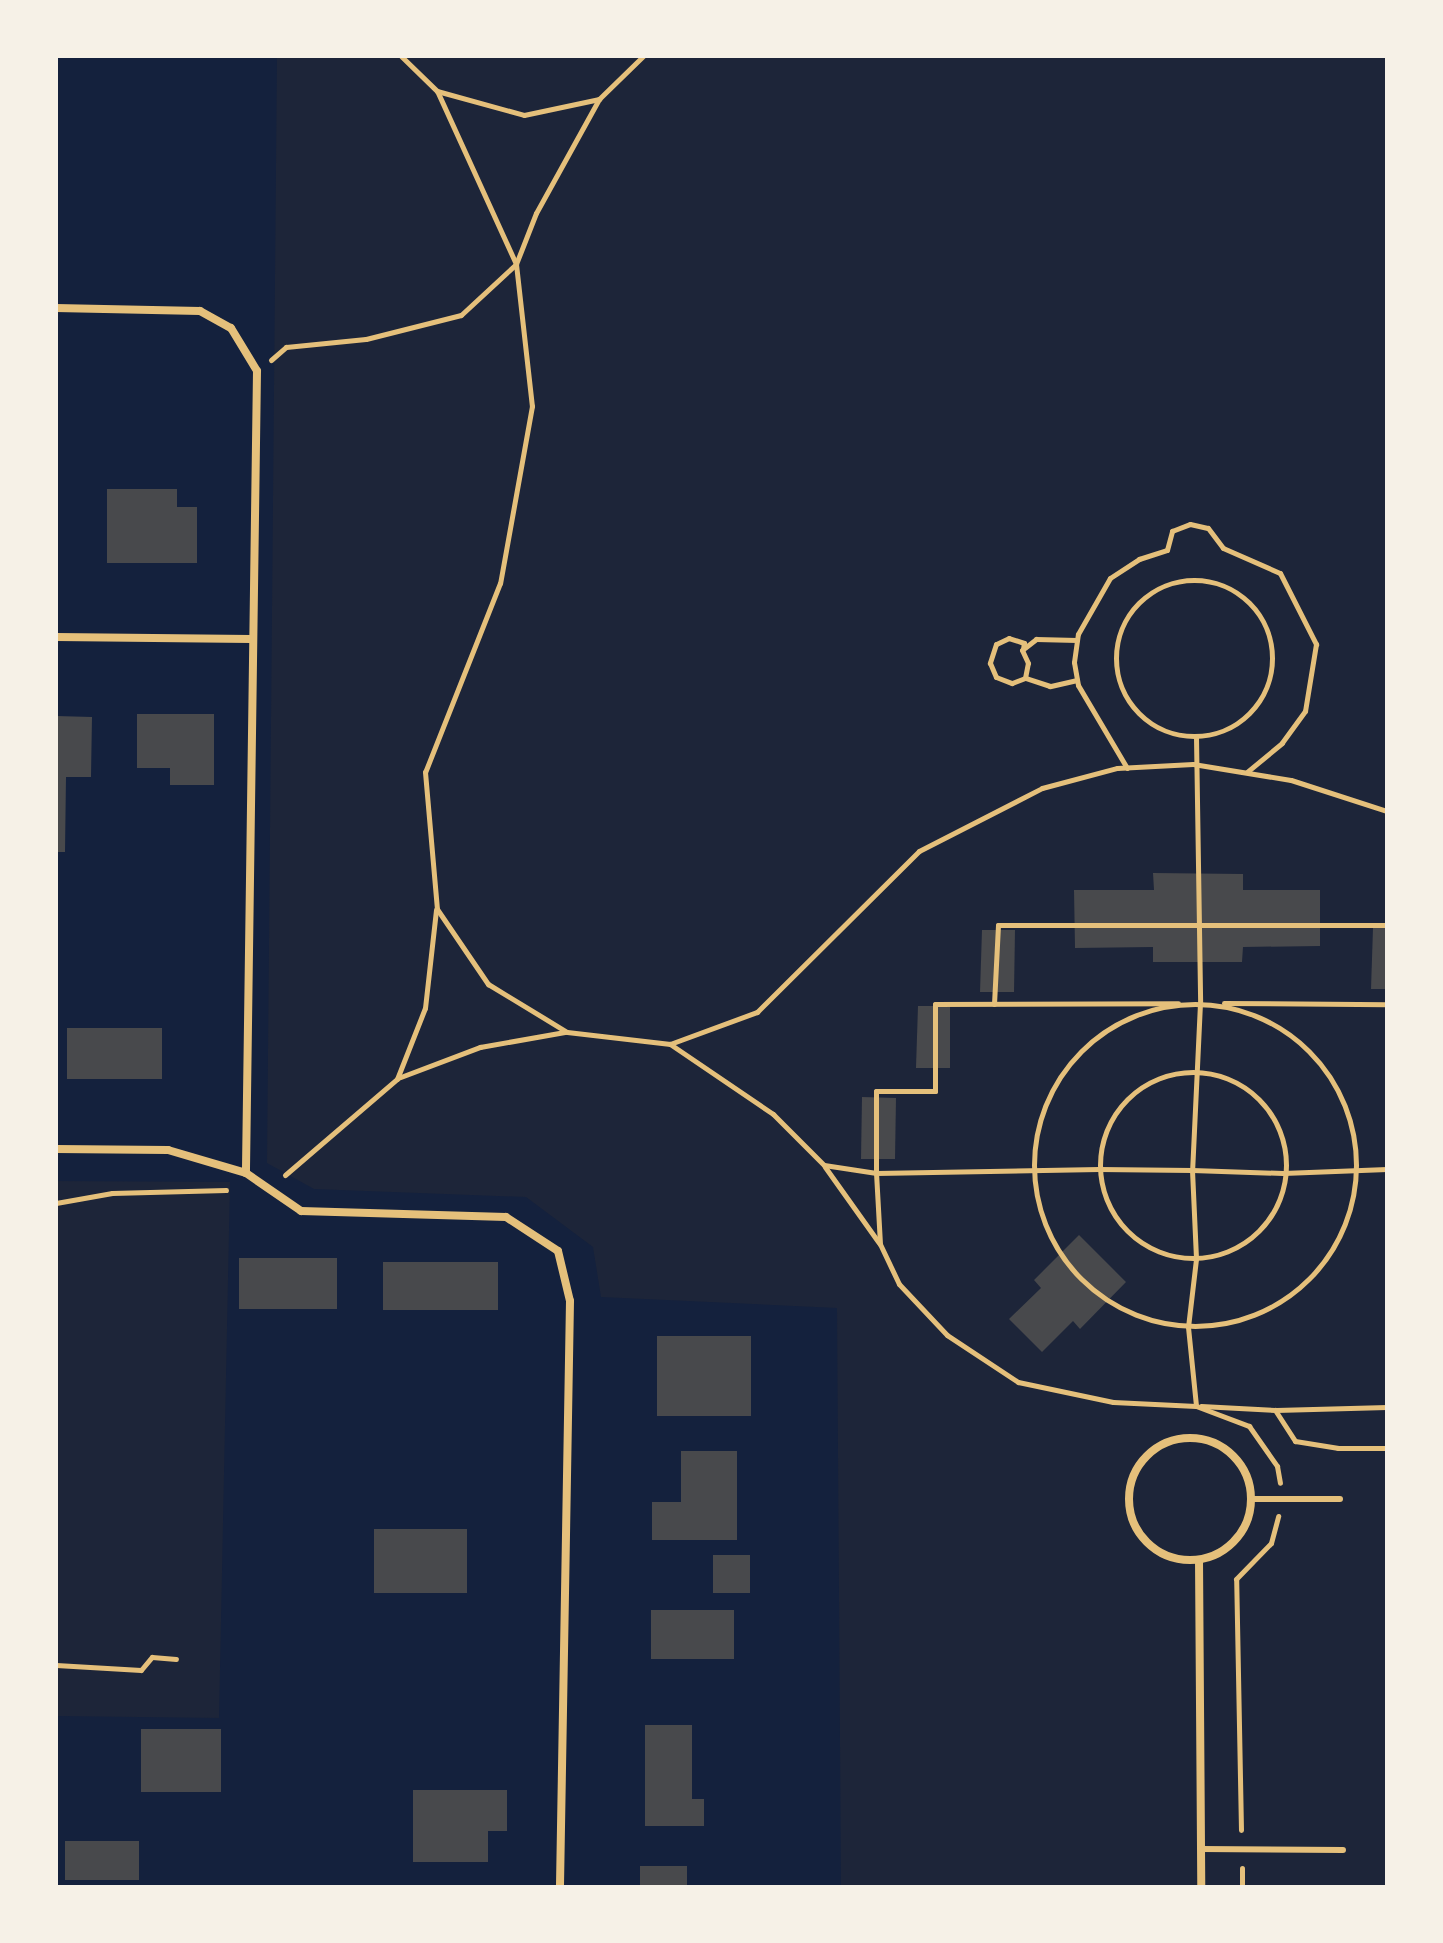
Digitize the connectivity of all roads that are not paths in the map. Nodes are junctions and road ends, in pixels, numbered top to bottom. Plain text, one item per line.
1 (56, 308) edge
2 (56, 637) edge
3 (251, 639) junction
4 (56, 1149) edge
5 (246, 1173) junction
6 (1251, 1499) junction
7 (1340, 1499) dead end
8 (1199, 1560) junction
9 (1201, 1849) junction
10 (1343, 1850) dead end
11 (560, 1887) edge
12 (1201, 1887) edge

1 - 3 street
2 - 3 street
3 - 5 street
4 - 5 street
5 - 11 street
6 - 7 lane
6 - 8 street
6 - 8 street
8 - 9 street
9 - 10 lane
9 - 12 street

